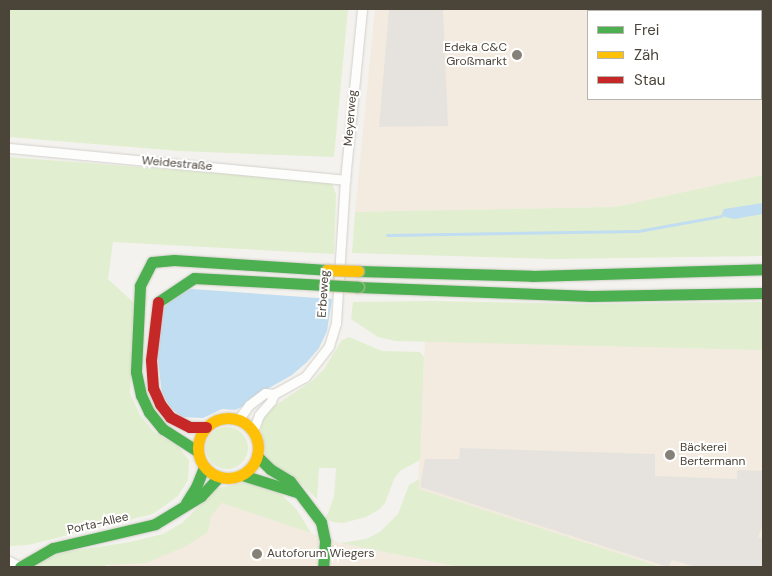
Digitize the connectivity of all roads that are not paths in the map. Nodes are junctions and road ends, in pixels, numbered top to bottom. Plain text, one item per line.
1 (362, 9) edge
2 (9, 148) edge
3 (345, 180) junction
4 (342, 228) joint
5 (763, 269) edge
6 (763, 292) edge
7 (274, 394) junction
8 (238, 420) junction
9 (206, 427) junction
10 (253, 431) junction
11 (197, 451) junction
12 (257, 456) junction
13 (204, 467) junction
14 (242, 475) junction
15 (219, 477) junction
16 (297, 492) junction
17 (182, 508) junction
18 (9, 561) edge
19 (20, 567) edge
20 (323, 567) edge

1 - 3 street, Meyerweg
2 - 3 street, Weidestraße
3 - 4 street, Meyerweg
4 - 7 street, Erbeweg
5 - 11 main road, bridge
6 - 9 main road, bridge
7 - 8 street, Erbeweg
7 - 10 street, Erbeweg
8 - 9 main road
8 - 10 main road
9 - 11 main road
10 - 12 main road
11 - 13 main road
12 - 14 main road
12 - 16 main road
13 - 15 main road
13 - 17 main road, Porta-Allee
14 - 15 main road
14 - 16 main road
15 - 17 main road, Porta-Allee
16 - 20 main road
17 - 19 main road, Porta-Allee
18 - 19 street

